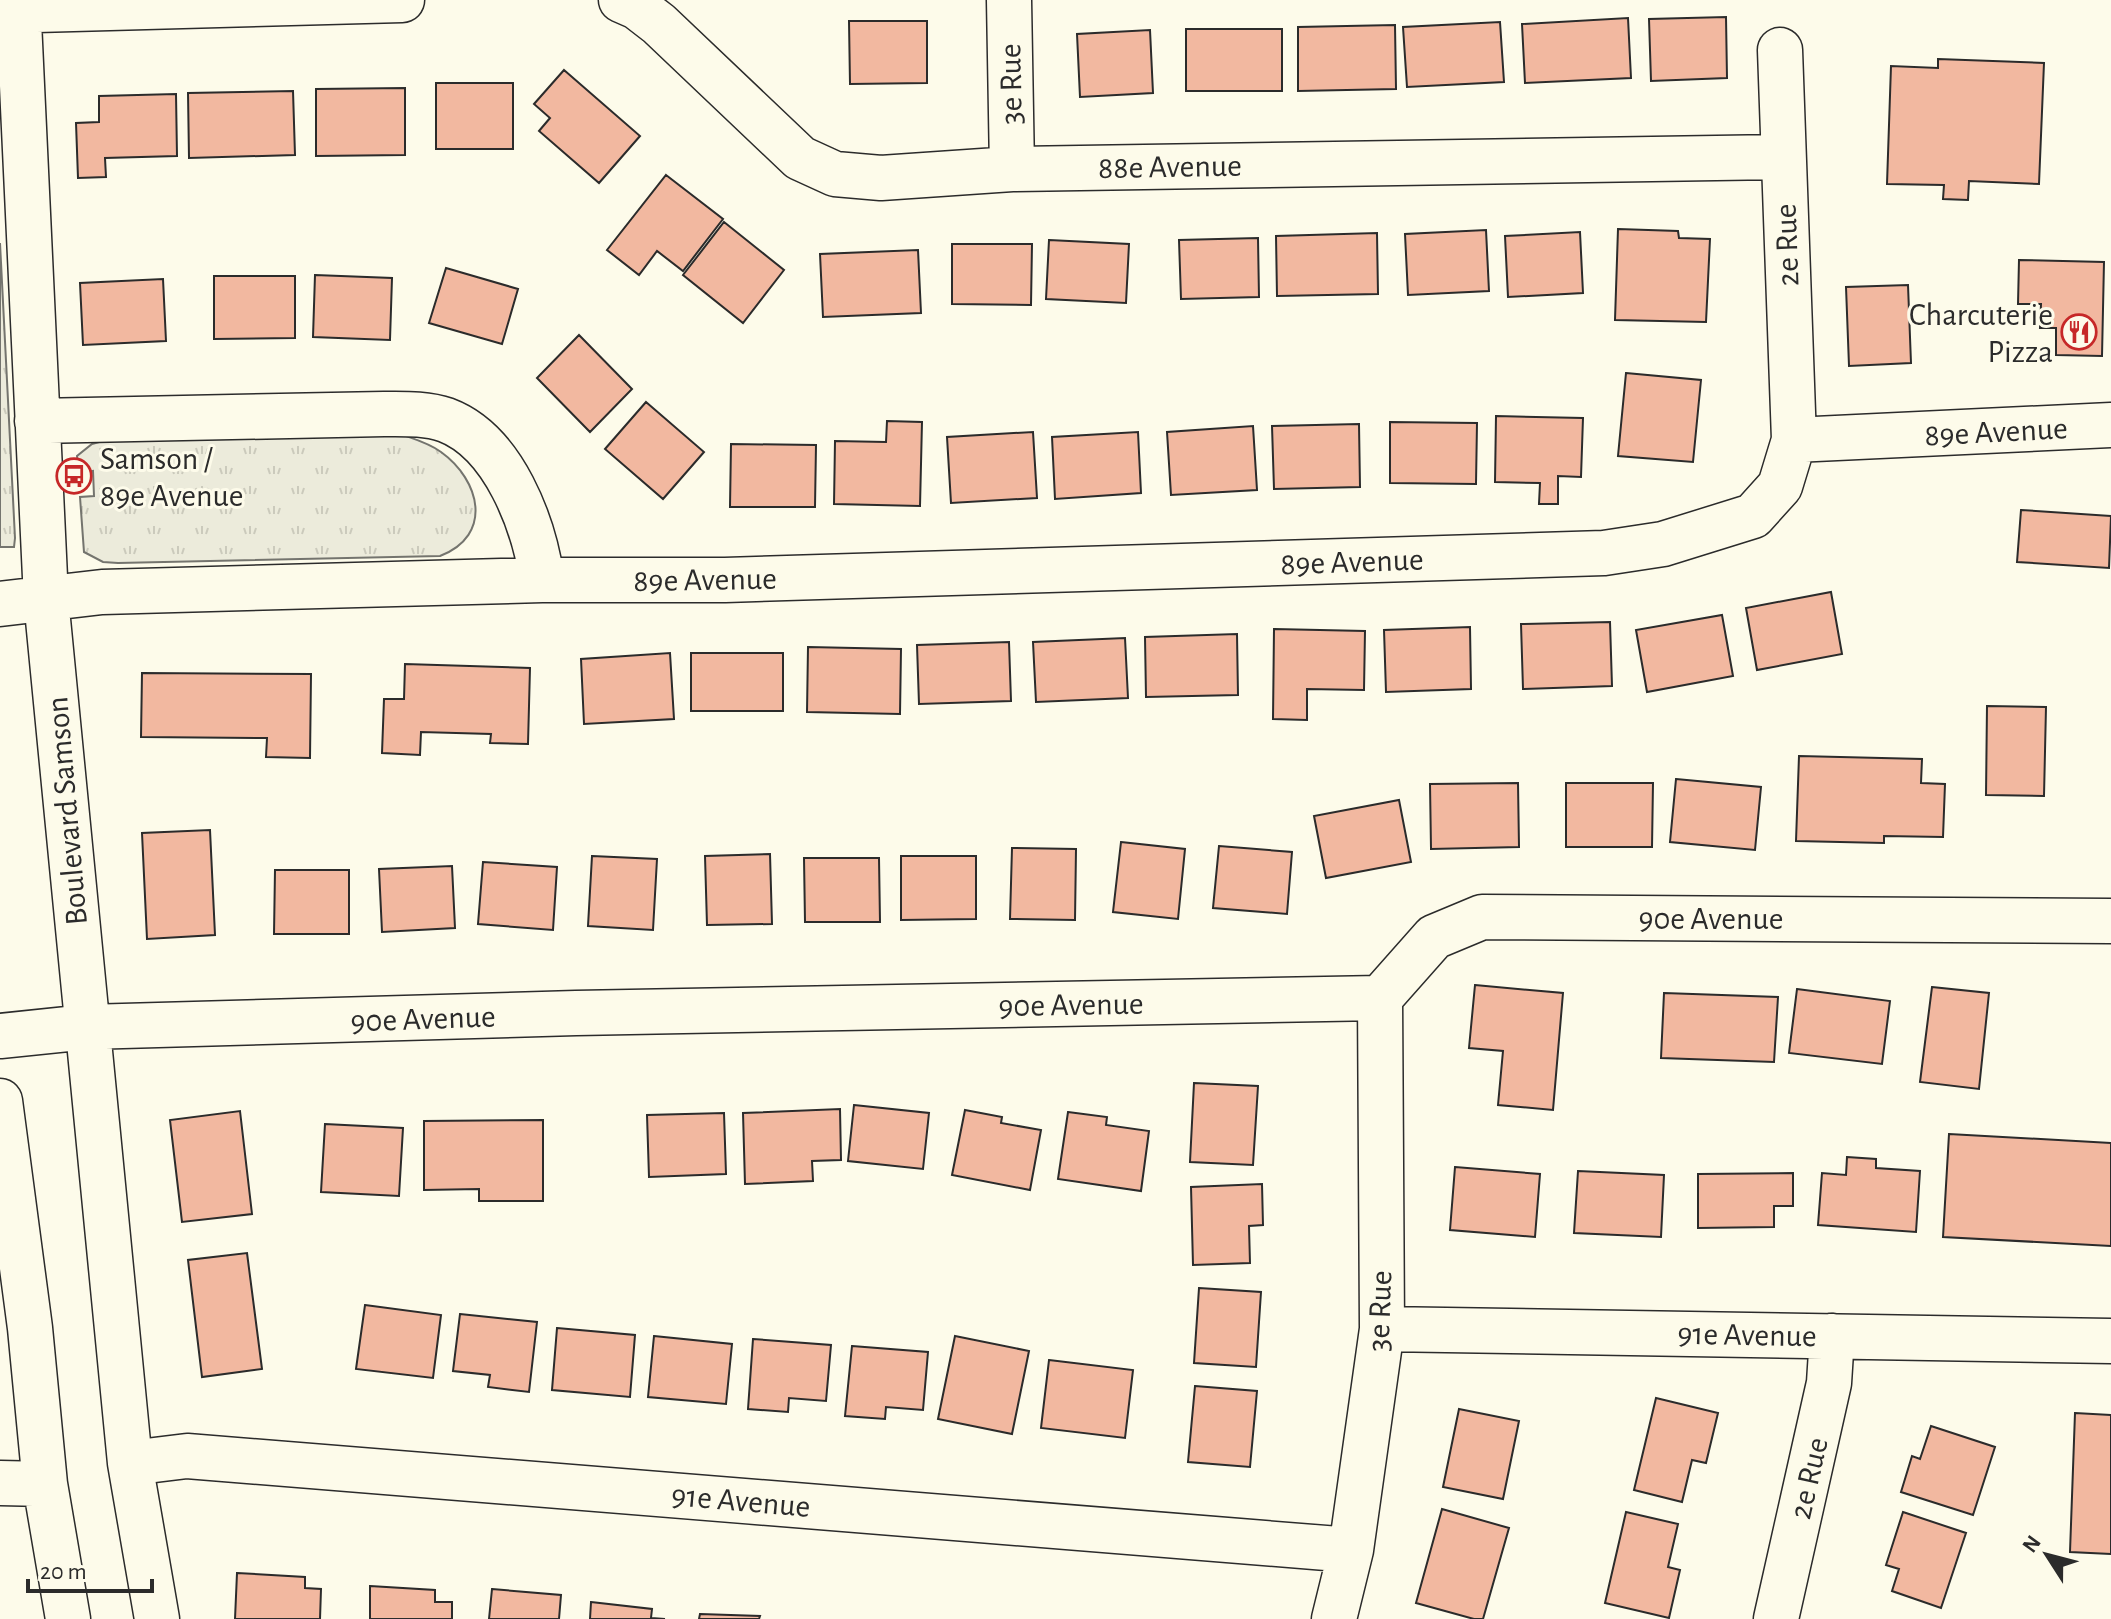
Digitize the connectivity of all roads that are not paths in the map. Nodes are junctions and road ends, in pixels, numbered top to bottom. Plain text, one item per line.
1 (402, 0) edge
2 (621, 0) edge
3 (1009, 0) edge
4 (12, 7) edge
5 (1780, 50) dead end
6 (1783, 157) junction
7 (1012, 169) junction
8 (37, 421) junction
9 (2111, 425) edge
10 (1794, 440) junction
11 (542, 580) junction
12 (46, 599) junction
13 (0, 604) edge
14 (2111, 921) edge
15 (1380, 998) junction
16 (87, 1027) junction
17 (0, 1036) edge
18 (0, 1101) edge
19 (1382, 1329) junction
20 (1832, 1336) junction
21 (2111, 1341) edge
22 (130, 1463) junction
23 (0, 1483) edge
24 (45, 1484) junction
25 (1351, 1550) junction
26 (68, 1619) edge
27 (157, 1619) edge
28 (1334, 1619) edge
29 (1776, 1619) edge

1 - 4 street
2 - 7 street, 88e Avenue
3 - 7 street, 3e Rue
4 - 8 street, Boulevard Samson
5 - 6 street, 2e Rue
6 - 7 street, 88e Avenue
6 - 10 street, 2e Rue
8 - 11 street
8 - 12 street, Boulevard Samson
9 - 10 street, 89e Avenue
10 - 11 street, 89e Avenue
11 - 12 street, 89e Avenue
12 - 13 street, 89e Avenue
12 - 16 street, Boulevard Samson
14 - 15 street, 90e Avenue
15 - 16 street, 90e Avenue
15 - 19 street, 3e Rue
16 - 17 street, 90e Avenue
16 - 22 street, Boulevard Samson
18 - 24 street
19 - 20 street, 91e Avenue
19 - 25 street, 3e Rue
20 - 21 street, 91e Avenue
20 - 29 street, 2e Rue
22 - 25 street, 91e Avenue
22 - 27 street, Boulevard Samson
23 - 24 street
24 - 26 street
25 - 28 street, 3e Rue

